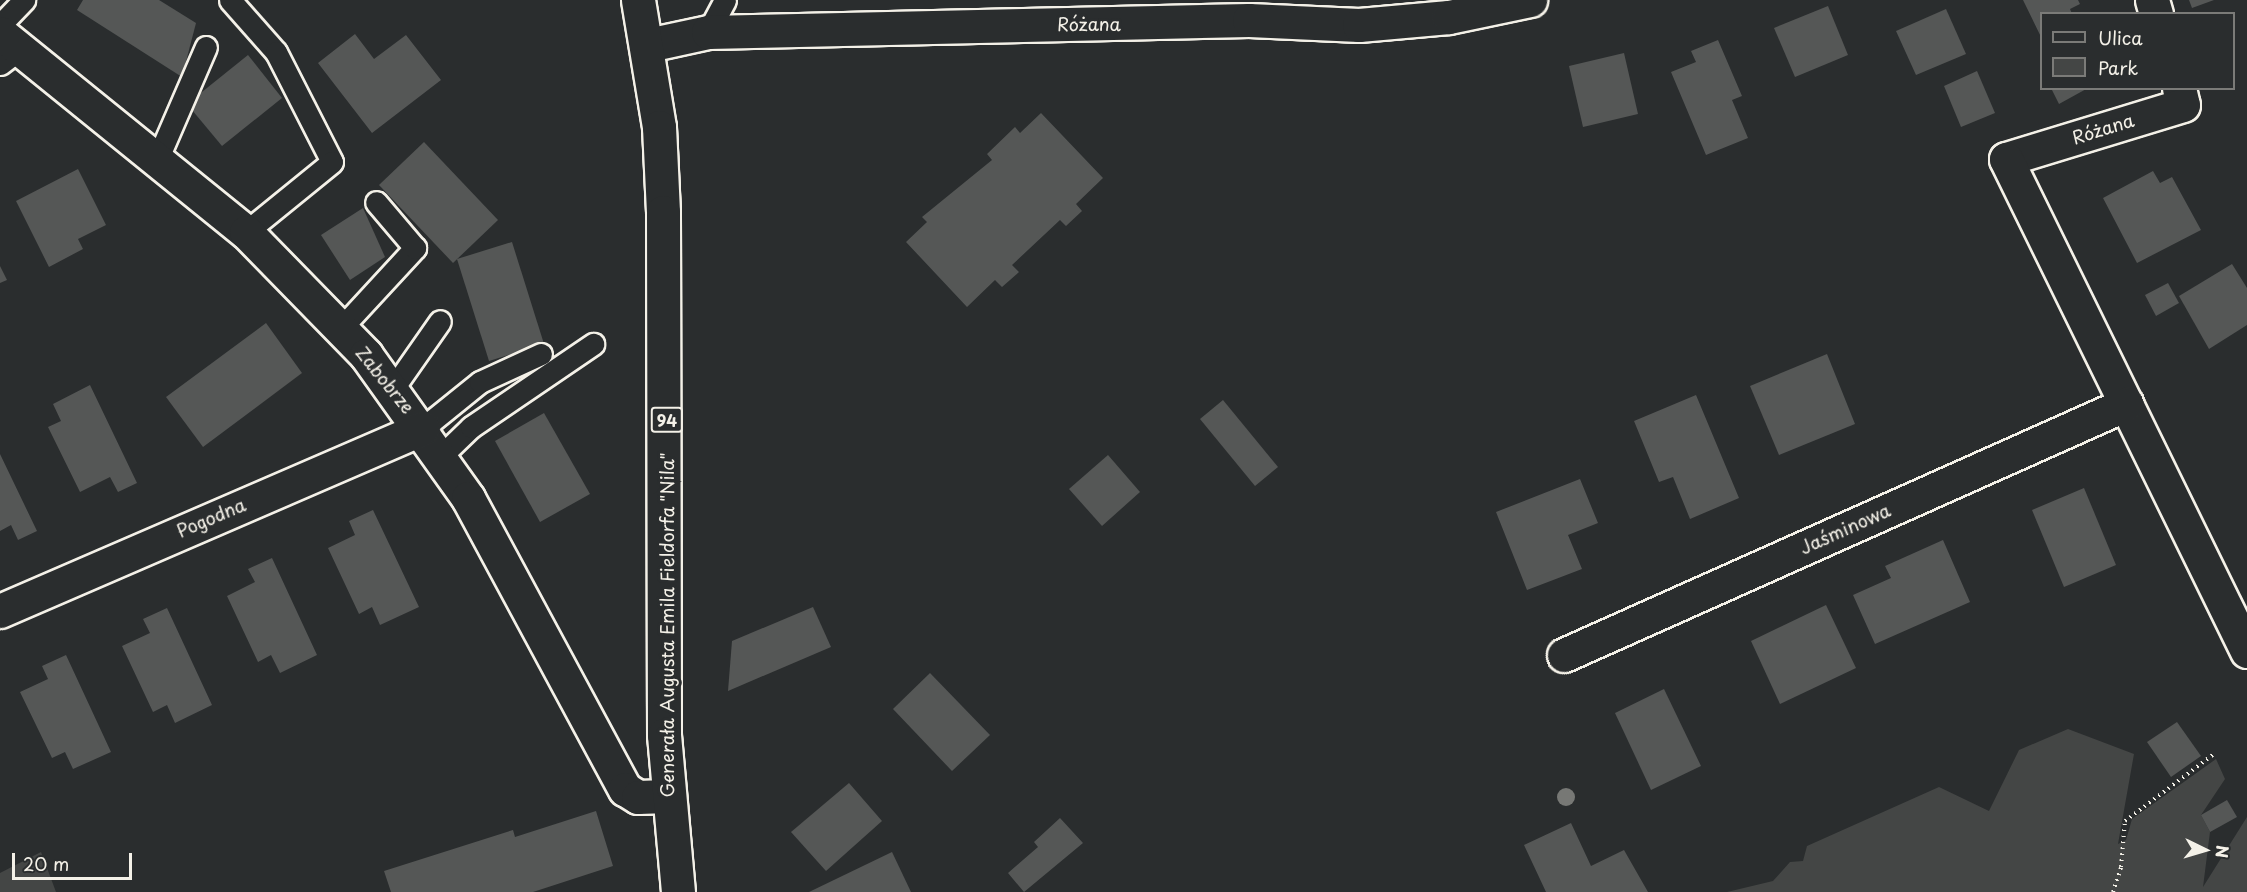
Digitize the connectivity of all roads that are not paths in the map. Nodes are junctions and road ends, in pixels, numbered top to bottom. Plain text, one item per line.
1 (24, 0) edge
2 (230, 0) edge
3 (638, 0) edge
4 (725, 0) edge
5 (1530, 0) edge
6 (1258, 10) edge
7 (708, 32) junction
8 (5, 43) edge
9 (648, 45) junction
10 (206, 47) dead end
11 (2179, 90) edge
12 (157, 160) junction
13 (376, 202) dead end
14 (246, 232) junction
15 (440, 321) dead end
16 (342, 327) junction
17 (593, 345) dead end
18 (541, 354) dead end
19 (394, 387) junction
20 (2126, 404) junction
21 (423, 428) junction
22 (442, 455) junction
23 (0, 611) edge
24 (2247, 651) edge
25 (1564, 655) dead end
26 (667, 796) junction
27 (678, 892) edge

1 - 8 lane
2 - 14 lane
3 - 9 street, Generała Augusta Emila Fieldorfa "Nila" / 94
4 - 7 lane
5 - 6 street, Różana
6 - 7 street, Różana
7 - 9 street, Różana
8 - 12 street, Zabobrze
9 - 26 street, Generała Augusta Emila Fieldorfa "Nila" / 94
10 - 12 lane
11 - 20 street, Różana
12 - 14 street, Zabobrze
13 - 16 lane
14 - 16 street, Zabobrze
15 - 19 lane
16 - 19 street, Zabobrze
17 - 22 lane
18 - 21 lane
19 - 21 street, Zabobrze
20 - 24 street
20 - 25 street, Jaśminowa
21 - 22 street, Zabobrze
21 - 23 street, Pogodna
22 - 26 street, Zabobrze
26 - 27 street, Generała Augusta Emila Fieldorfa "Nila" / 94

